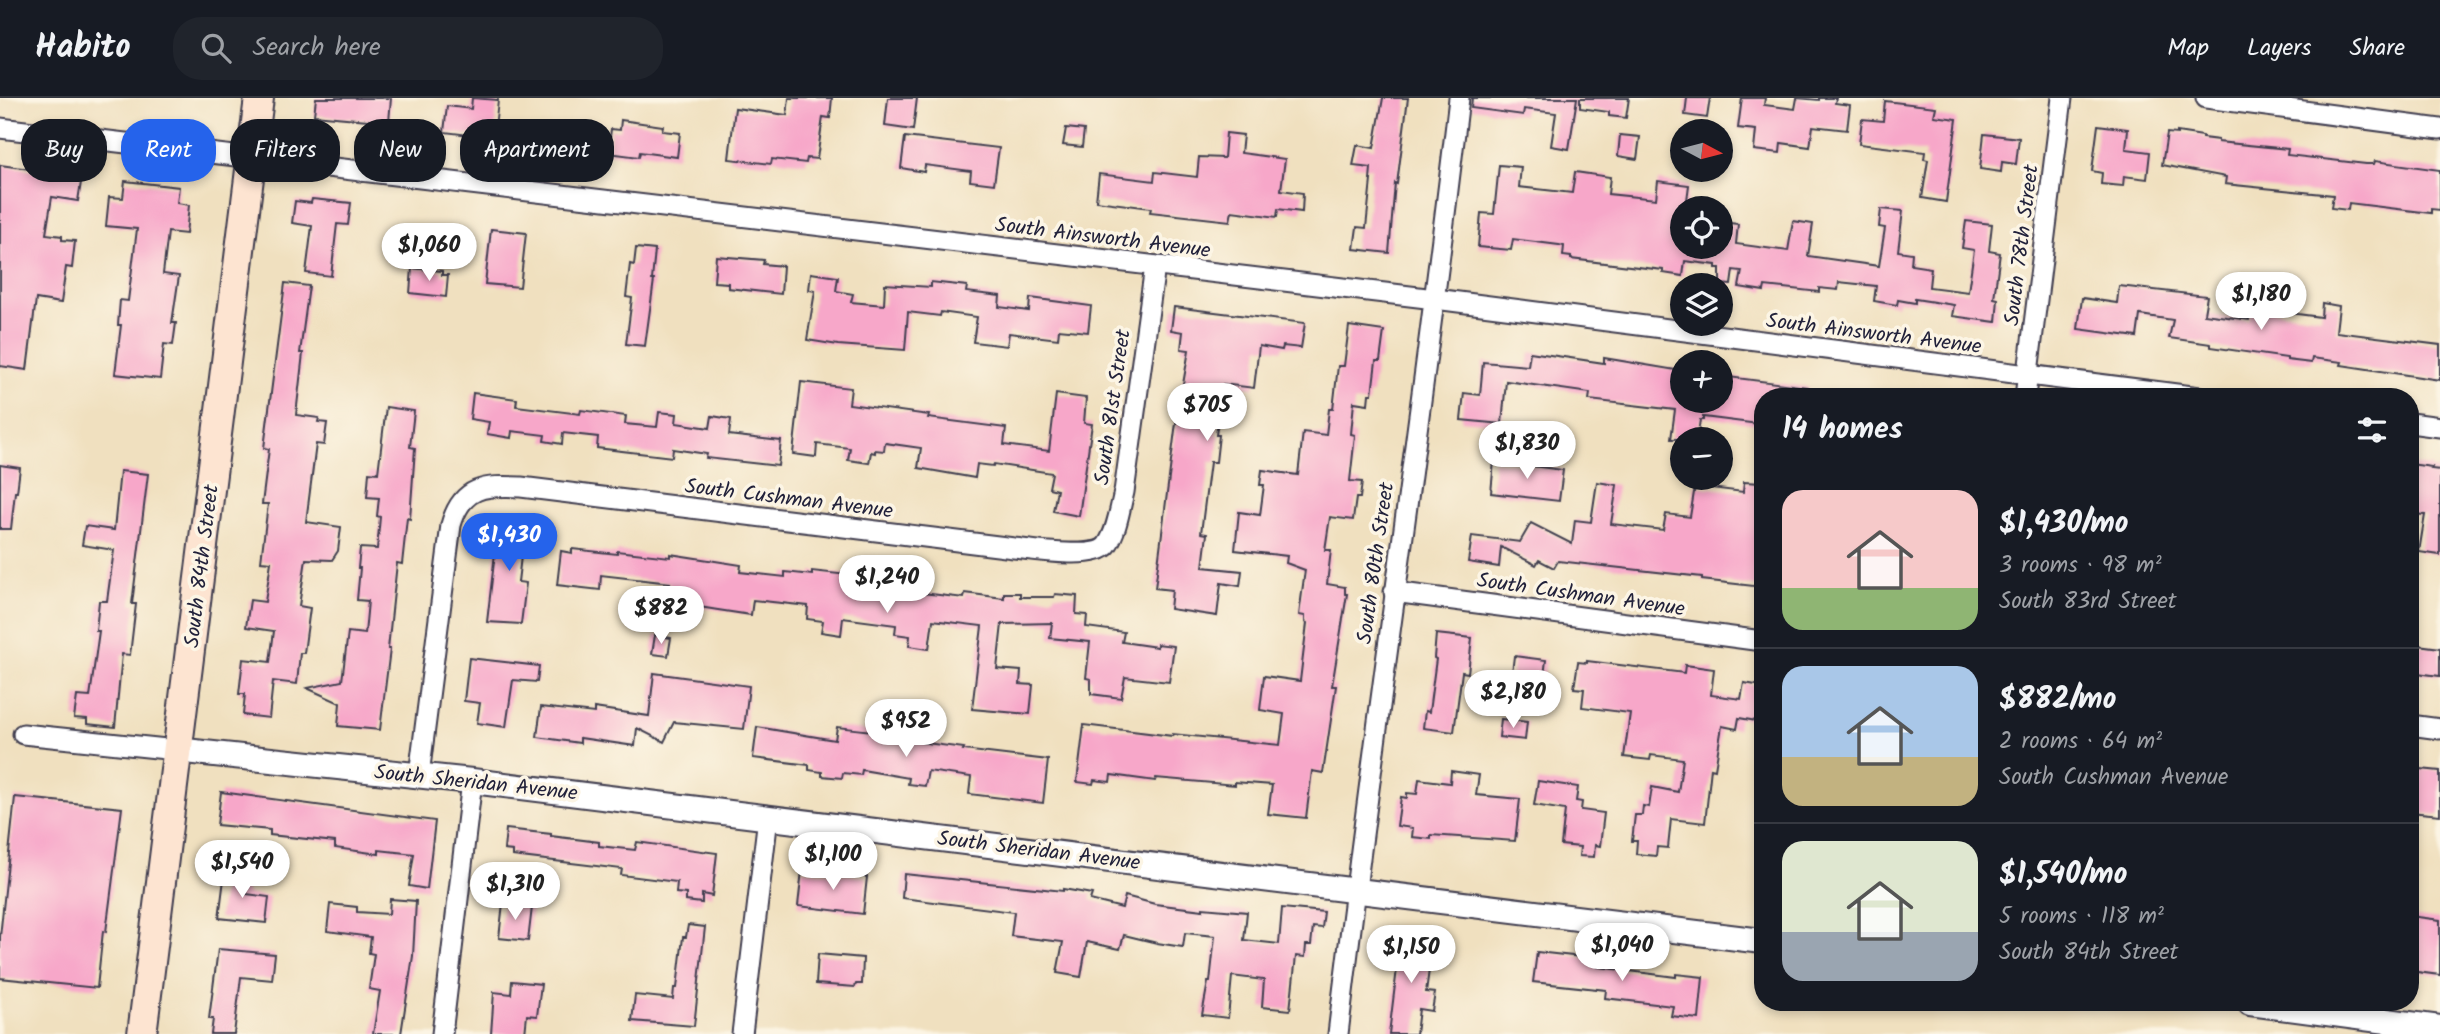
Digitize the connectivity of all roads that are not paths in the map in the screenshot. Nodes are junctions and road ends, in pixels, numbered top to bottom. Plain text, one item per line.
1 (259, 98) edge
2 (1459, 98) edge
3 (2062, 98) edge
4 (2206, 98) edge
5 (256, 119) edge
6 (0, 128) edge
7 (2440, 129) edge
8 (230, 156) edge
9 (340, 170) edge
10 (248, 182) edge
11 (1155, 266) junction
12 (1435, 299) junction
13 (2027, 376) junction
14 (2026, 388) edge
15 (2126, 388) edge
16 (2419, 424) edge
17 (2440, 427) edge
18 (1102, 550) joint
19 (1394, 592) junction
20 (1754, 640) edge
21 (2419, 726) edge
22 (2440, 729) edge
23 (23, 734) dead end
24 (176, 750) junction
25 (419, 775) junction
26 (472, 781) junction
27 (768, 817) junction
28 (1355, 889) junction
29 (1754, 940) edge
30 (2311, 1011) edge
31 (2440, 1028) edge
32 (142, 1034) edge
33 (442, 1034) edge
34 (742, 1034) edge
35 (1338, 1034) edge

1 - 5 main road, South 84th Street
2 - 12 street, South 80th Street
3 - 13 street, South 78th Street
4 - 7 street
6 - 8 street, South Ainsworth Avenue
9 - 11 street, South Ainsworth Avenue
10 - 24 main road, South 84th Street
11 - 12 street, South Ainsworth Avenue
11 - 18 street, South 81st Street
12 - 13 street, South Ainsworth Avenue
12 - 19 street, South 80th Street
13 - 14 street, South 78th Street
13 - 15 street, South Ainsworth Avenue
16 - 17 street
18 - 25 street, South Cushman Avenue
19 - 20 street, South Cushman Avenue
19 - 28 street, South 80th Street
21 - 22 street
23 - 24 street, South Sheridan Avenue
24 - 25 street, South Sheridan Avenue
24 - 32 main road, South 84th Street
25 - 26 street, South Sheridan Avenue
26 - 27 street, South Sheridan Avenue
26 - 33 street
27 - 28 street, South Sheridan Avenue
27 - 34 street
28 - 29 street, South Sheridan Avenue
28 - 35 street, South 80th Street
30 - 31 street

